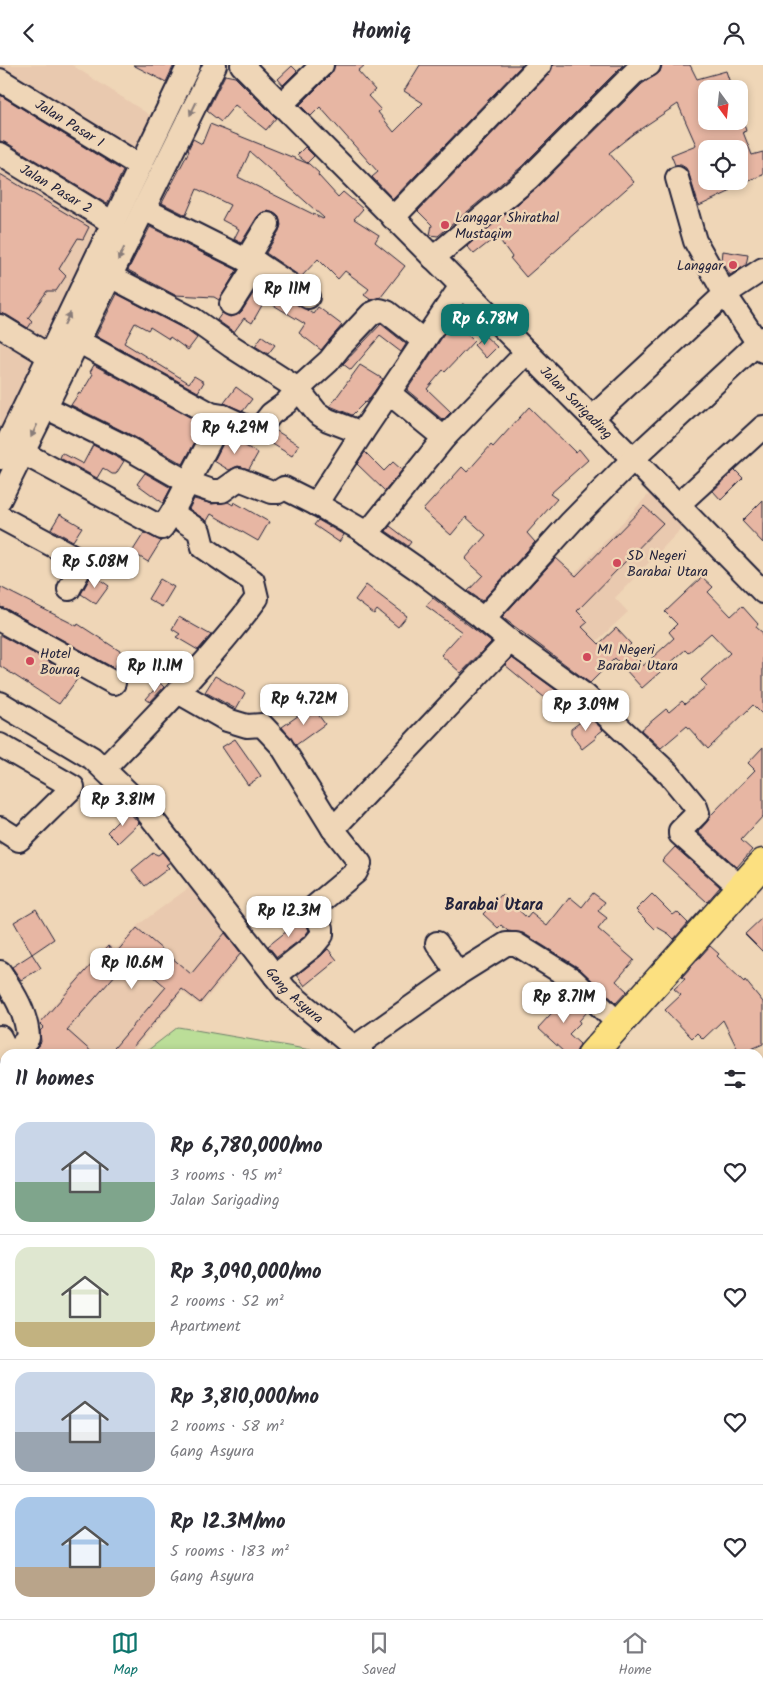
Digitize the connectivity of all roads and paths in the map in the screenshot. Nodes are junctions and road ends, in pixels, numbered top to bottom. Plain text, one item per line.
1 (189, 65) edge
2 (215, 65) edge
3 (242, 65) edge
4 (322, 65) edge
5 (540, 65) edge
6 (650, 65) edge
7 (0, 80) edge
8 (281, 105) junction
9 (0, 154) edge
10 (140, 166) junction
11 (677, 178) dead end
12 (144, 209) junction
13 (393, 218) junction
14 (113, 223) junction
15 (268, 224) dead end
16 (434, 258) junction
17 (252, 262) junction
18 (763, 269) edge
19 (110, 276) junction
20 (461, 286) junction
21 (725, 294) junction
22 (308, 297) dead end
23 (231, 305) dead end
24 (0, 326) edge
25 (78, 341) junction
26 (424, 341) junction
27 (761, 344) edge
28 (527, 352) junction
29 (57, 361) junction
30 (298, 389) junction
31 (389, 393) junction
32 (45, 407) junction
33 (223, 416) junction
34 (592, 418) junction
35 (763, 427) edge
36 (362, 433) junction
37 (444, 438) junction
38 (23, 453) junction
39 (0, 458) edge
40 (633, 459) junction
41 (187, 482) junction
42 (0, 499) edge
43 (316, 504) junction
44 (678, 505) junction
45 (172, 513) junction
46 (0, 517) edge
47 (367, 534) junction
48 (70, 589) dead end
49 (763, 592) edge
50 (484, 619) junction
51 (0, 620) edge
52 (510, 641) junction
53 (114, 683) dead end
54 (178, 691) junction
55 (0, 703) edge
56 (0, 745) edge
57 (81, 751) junction
58 (104, 769) junction
59 (58, 778) junction
60 (0, 828) edge
61 (333, 829) junction
62 (763, 863) edge
63 (741, 888) junction
64 (437, 943) dead end
65 (0, 972) edge
66 (458, 974) junction
67 (275, 976) junction
68 (619, 1024) junction
69 (0, 1037) edge
70 (8, 1049) edge
71 (16, 1049) edge
72 (356, 1049) edge
73 (361, 1049) edge
74 (596, 1049) edge

1 - 10 street
2 -> 12 street
3 - 8 street, Jalan Sarigading
4 - 8 street
5 - 13 street
6 - 16 street
7 - 10 street, Jalan Pasar 1
8 - 13 street, Jalan Sarigading
9 - 14 street, Jalan Pasar 2
10 - 14 street
11 - 21 street
12 - 17 street
12 -> 19 street
13 - 16 street, Jalan Sarigading
29 -> 14 street
15 - 17 street
16 - 20 street, Jalan Sarigading
17 - 22 street
17 - 23 street
18 - 21 street
19 - 25 street
19 - 30 street
20 - 26 street
20 - 28 street, Jalan Sarigading
21 - 27 street
21 - 34 street
24 - 29 street
25 - 29 street
25 - 33 street
26 - 30 street
26 - 31 street
27 - 40 street
28 - 34 street, Jalan Sarigading
28 - 37 street
29 - 32 street
29 - 39 street
30 - 33 street
30 - 36 street
31 - 36 street
31 - 37 street
32 -> 38 street
32 - 41 street
33 - 41 street
34 - 40 street, Jalan Sarigading
35 - 44 street
36 - 43 street
37 - 47 street
38 - 42 street
38 - 45 street
40 - 44 street, Jalan Sarigading
40 - 50 street
41 - 43 street
41 - 45 street
43 - 47 street
44 - 49 street, Jalan Sarigading
45 - 54 street
46 - 48 street
47 - 50 street
50 - 52 street
51 - 53 street
52 - 61 street
52 - 63 street
54 - 58 street
54 - 61 street
55 - 57 street, Gang Asyura
56 - 59 street
57 - 58 street, Gang Asyura
57 - 59 street
58 - 67 street, Gang Asyura
59 - 60 street
61 - 67 street
62 - 63 main road
63 - 68 main road
64 - 66 street
65 - 71 street
66 - 68 street
66 - 73 street
67 - 72 street, Gang Asyura
68 - 74 main road
69 - 70 street

